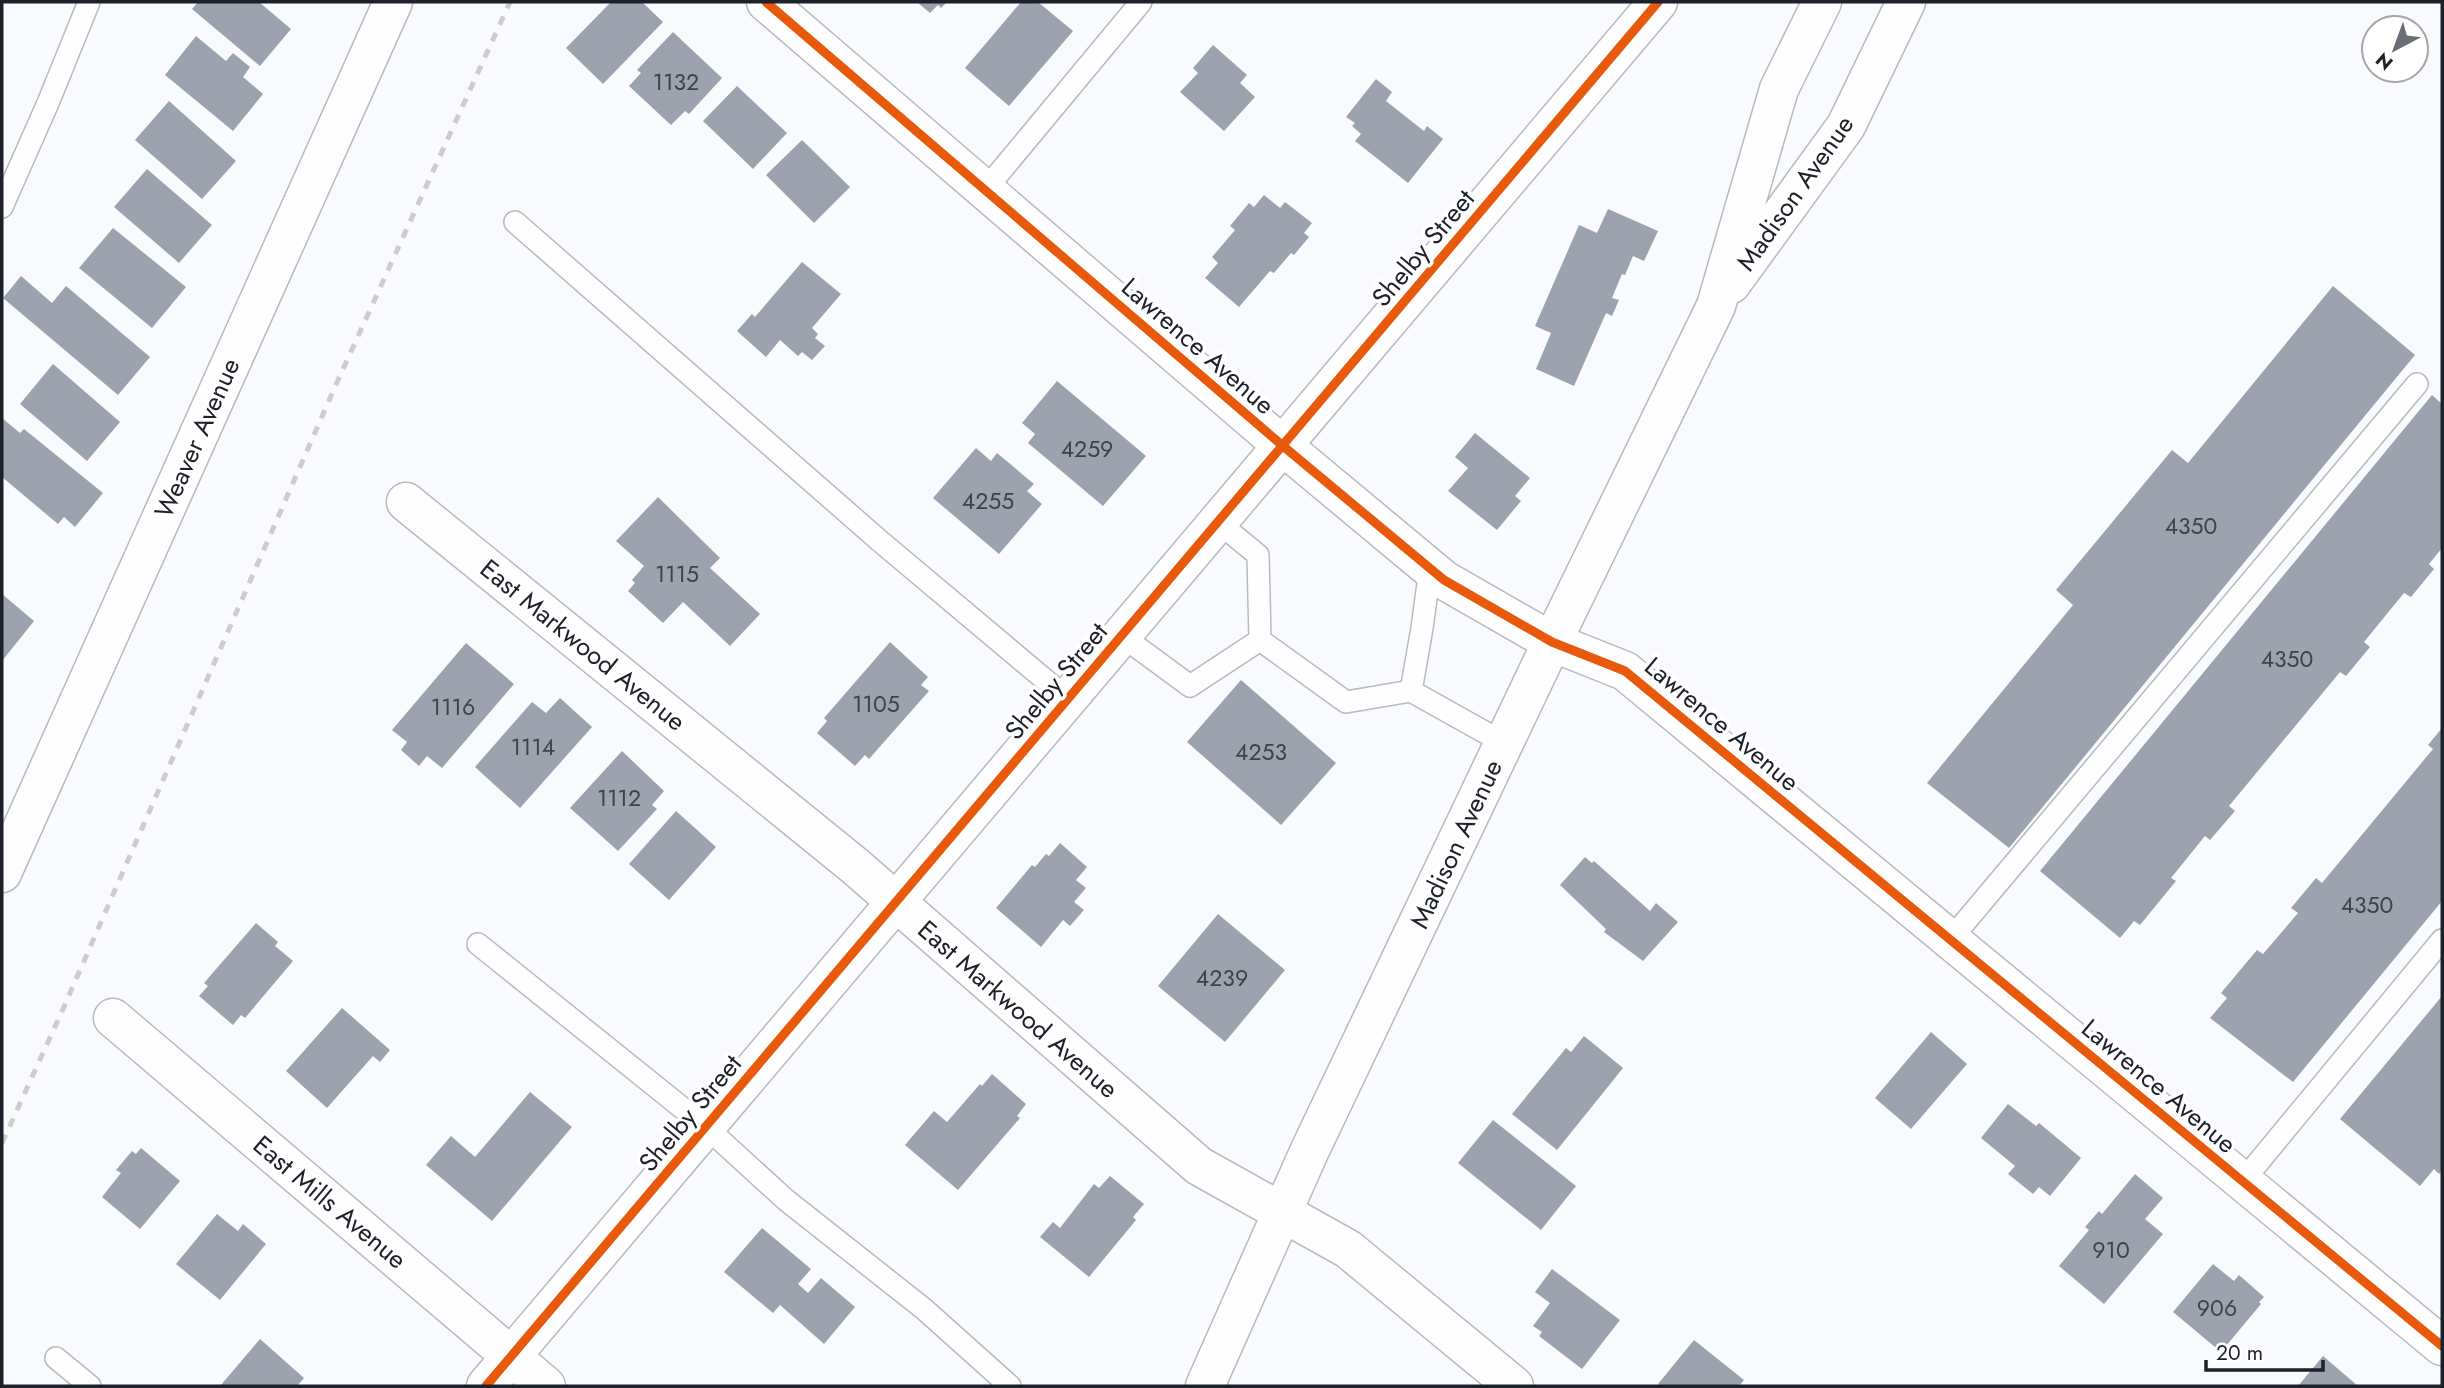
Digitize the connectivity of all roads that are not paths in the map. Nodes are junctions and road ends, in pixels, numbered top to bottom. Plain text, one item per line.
1 (89, 2) edge
2 (393, 2) edge
3 (766, 2) edge
4 (1141, 2) edge
5 (1658, 2) edge
6 (1822, 2) edge
7 (1906, 2) edge
8 (985, 190) junction
9 (2, 207) edge
10 (515, 222) dead end
11 (1716, 306) junction
12 (2417, 384) dead end
13 (1283, 446) junction
14 (407, 502) dead end
15 (1219, 523) junction
16 (1430, 569) junction
17 (1122, 636) junction
18 (1261, 640) junction
19 (1552, 642) junction
20 (1411, 691) junction
21 (1068, 699) junction
22 (1504, 743) junction
23 (2, 873) edge
24 (895, 904) junction
25 (1950, 940) junction
26 (2442, 940) edge
27 (478, 944) dead end
28 (113, 1018) dead end
29 (706, 1127) junction
30 (2242, 1182) junction
31 (1282, 1211) junction
32 (2442, 1346) edge
33 (512, 1356) junction
34 (56, 1358) dead end
35 (90, 1386) edge
36 (486, 1386) edge
37 (546, 1386) edge
38 (1010, 1386) edge
39 (1205, 1386) edge
40 (1514, 1386) edge

1 - 9 lane
2 - 23 street, Weaver Avenue
3 - 8 street, Lawrence Avenue
4 - 8 lane
5 - 13 street, Shelby Street
6 - 11 street, Madison Avenue
7 - 11 street, Madison Avenue
8 - 13 street, Lawrence Avenue
10 - 21 lane
11 - 19 street, Madison Avenue
12 - 25 lane
13 - 15 street, Shelby Street
13 - 16 street, Lawrence Avenue
14 - 24 street, East Markwood Avenue
15 - 17 street, Shelby Street
15 - 18 lane
16 - 19 street, Lawrence Avenue
16 - 20 lane
17 - 18 lane
17 - 21 street, Shelby Street
18 - 20 lane
19 - 22 street, Madison Avenue
19 - 25 street, Lawrence Avenue
20 - 22 lane
21 - 24 street, Shelby Street
22 - 31 street, Madison Avenue
24 - 29 street, Shelby Street
24 - 31 street, East Markwood Avenue
25 - 30 street, Lawrence Avenue
26 - 30 lane
27 - 29 lane
28 - 33 street, East Mills Avenue
29 - 33 street, Shelby Street
29 - 38 lane
30 - 32 street, Lawrence Avenue
31 - 39 street, Madison Avenue
31 - 40 street, East Markwood Avenue
33 - 36 street, Shelby Street
33 - 37 street, East Mills Avenue
34 - 35 lane

